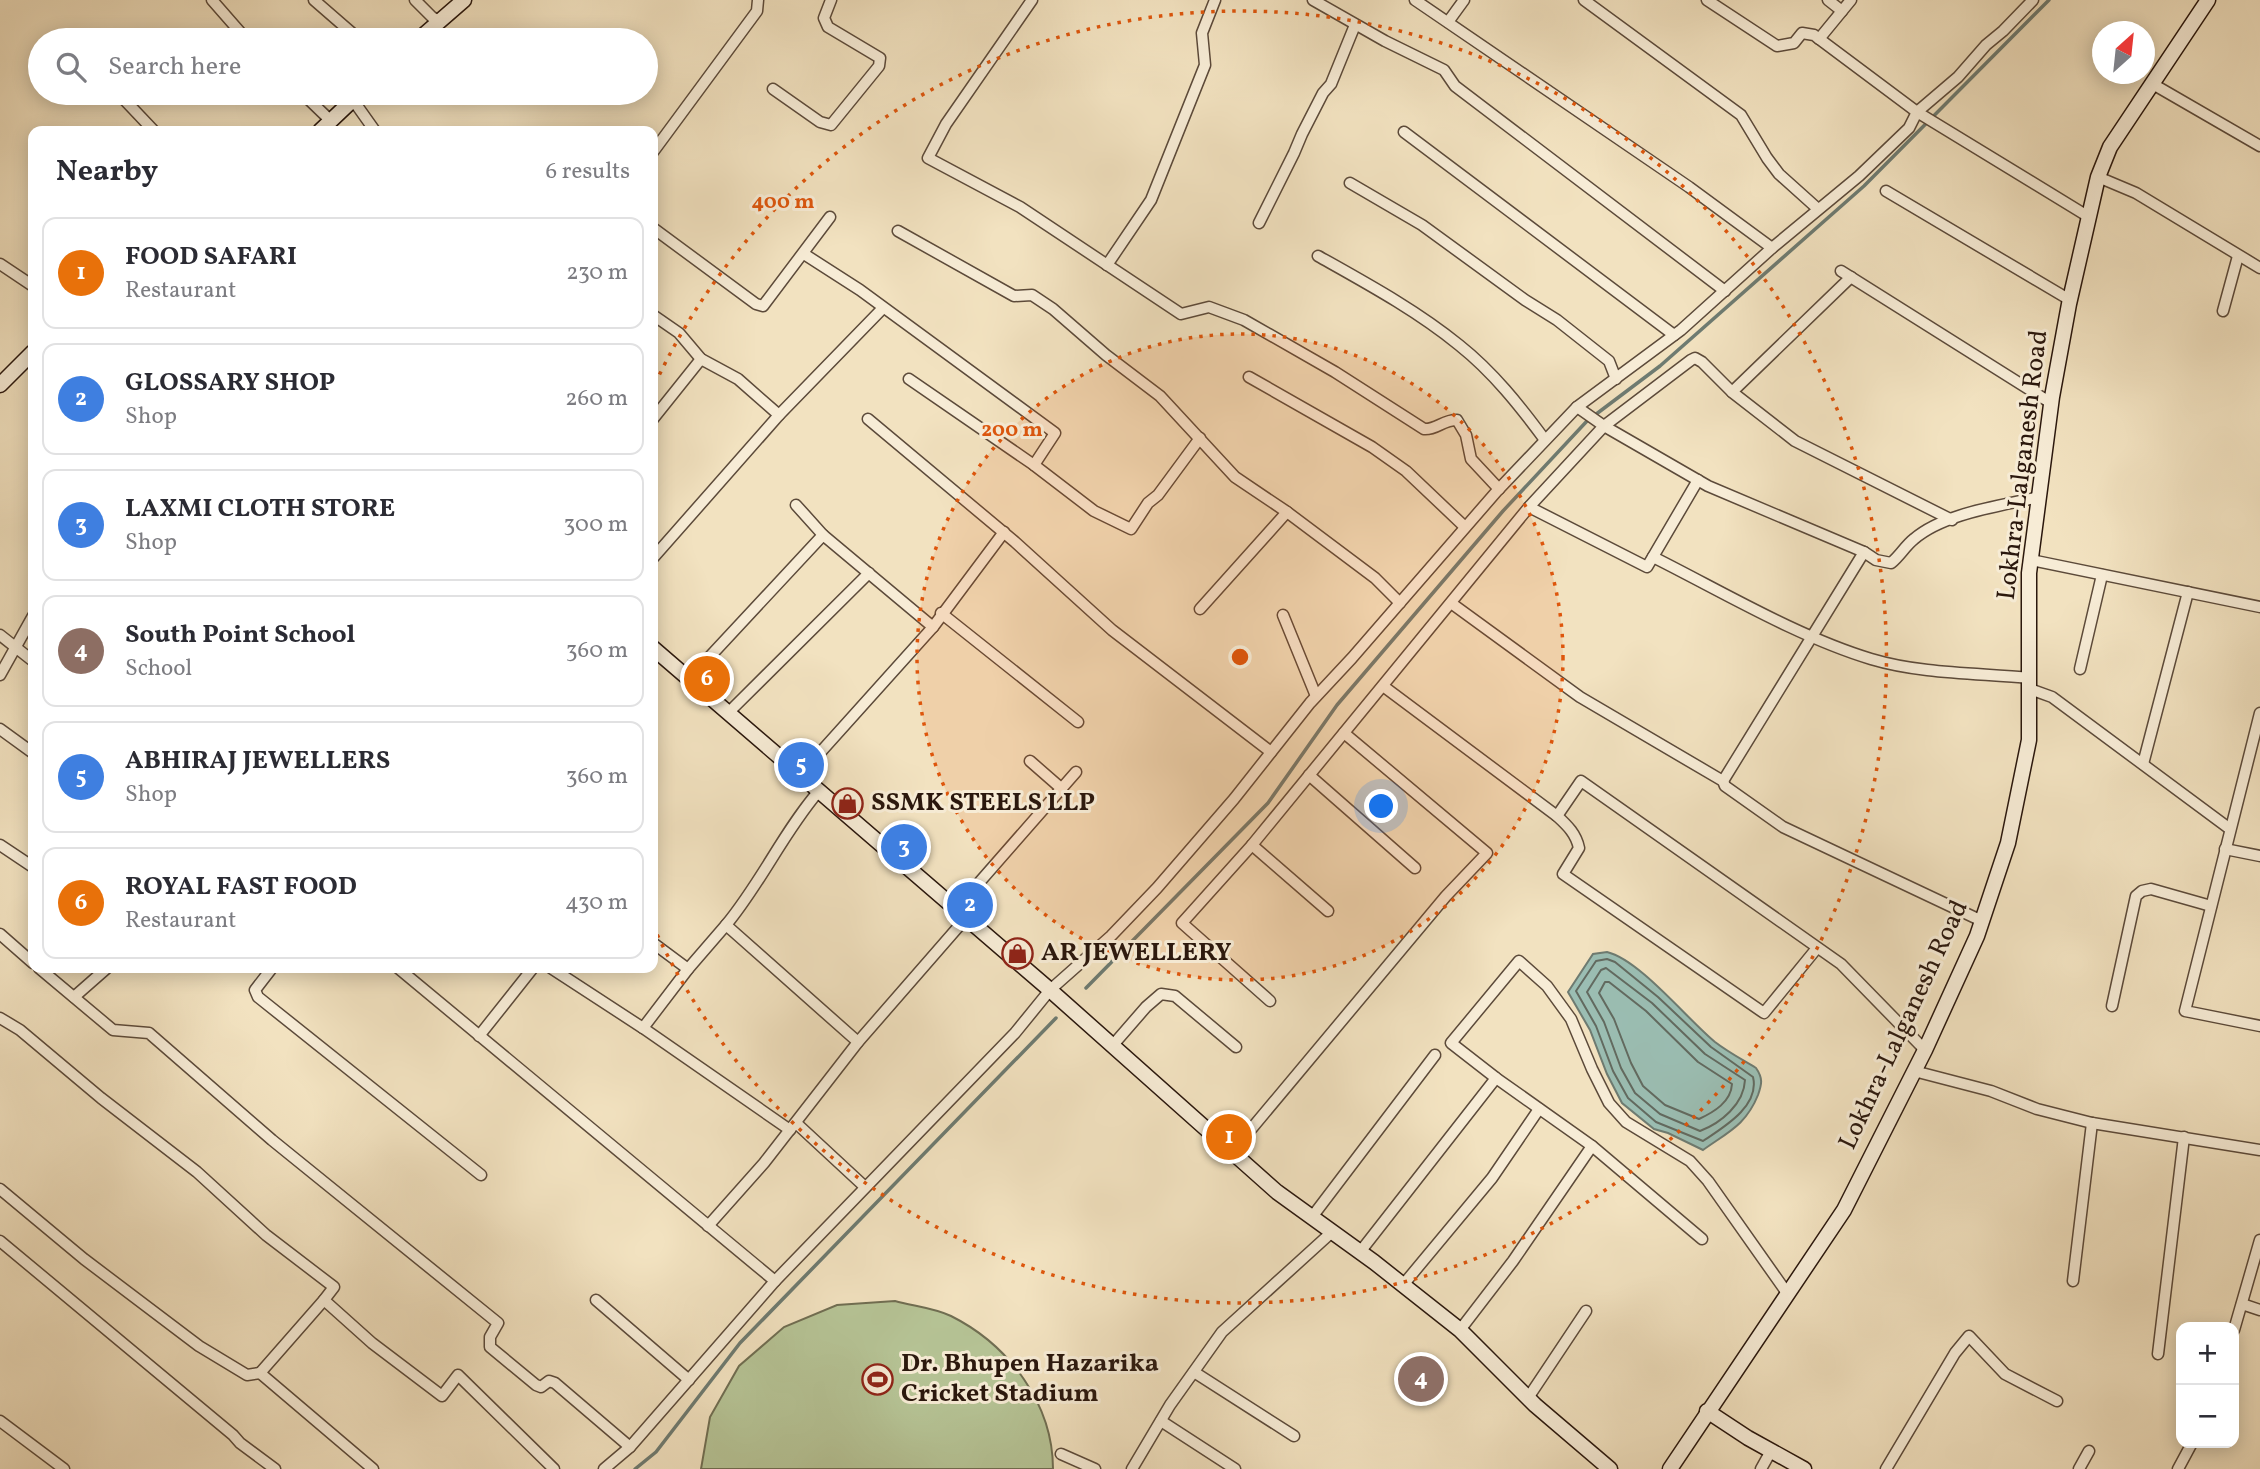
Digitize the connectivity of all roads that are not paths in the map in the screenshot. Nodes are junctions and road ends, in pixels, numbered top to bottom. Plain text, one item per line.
1 (212, 0) edge
2 (314, 0) edge
3 (415, 0) edge
4 (464, 0) edge
5 (758, 0) edge
6 (831, 0) edge
7 (1032, 0) edge
8 (1214, 0) edge
9 (1313, 0) edge
10 (1415, 0) edge
11 (1464, 0) edge
12 (1584, 0) edge
13 (1707, 0) edge
14 (1828, 0) edge
15 (1851, 0) edge
16 (2033, 0) edge
17 (2208, 0) edge
18 (1842, 11) junction
19 (439, 21) junction
20 (1448, 22) junction
21 (1355, 25) junction
22 (236, 28) edge
23 (346, 28) edge
24 (431, 28) edge
25 (1819, 39) junction
26 (2155, 77) edge
27 (2150, 84) edge
28 (2153, 84) edge
29 (773, 89) dead end
30 (129, 105) edge
31 (314, 105) edge
32 (348, 105) edge
33 (362, 105) edge
34 (1920, 114) junction
35 (331, 121) junction
36 (149, 126) edge
37 (326, 126) edge
38 (372, 126) edge
39 (1404, 132) dead end
40 (658, 145) edge
41 (2260, 146) edge
42 (2098, 177) junction
43 (1350, 183) dead end
44 (1885, 191) dead end
45 (1818, 209) junction
46 (830, 217) dead end
47 (2089, 217) junction
48 (1259, 223) dead end
49 (898, 231) dead end
50 (658, 232) edge
51 (1772, 248) junction
52 (804, 254) junction
53 (1318, 256) dead end
54 (2238, 256) junction
55 (0, 264) edge
56 (1107, 265) junction
57 (2260, 268) edge
58 (28, 283) edge
59 (1725, 291) junction
60 (2070, 300) junction
61 (883, 308) junction
62 (2223, 311) dead end
63 (658, 321) edge
64 (1674, 335) junction
65 (28, 357) edge
66 (701, 359) junction
67 (1249, 377) dead end
68 (909, 379) dead end
69 (1616, 379) junction
70 (0, 385) edge
71 (1732, 391) junction
72 (2051, 403) junction
73 (1581, 409) junction
74 (658, 413) edge
75 (779, 415) junction
76 (868, 419) dead end
77 (1602, 425) junction
78 (1200, 438) junction
79 (1545, 440) junction
80 (1034, 464) junction
81 (1698, 481) junction
82 (1499, 489) junction
83 (2039, 497) junction
84 (796, 505) dead end
85 (1528, 507) junction
86 (1287, 512) junction
87 (1952, 520) junction
88 (1465, 527) junction
89 (1004, 532) junction
90 (823, 535) junction
91 (658, 552) edge
92 (1864, 552) junction
93 (1653, 557) junction
94 (2031, 560) junction
95 (869, 573) junction
96 (2102, 575) junction
97 (2188, 592) junction
98 (1400, 603) junction
99 (1451, 603) junction
100 (2260, 607) edge
101 (1200, 609) dead end
102 (942, 613) junction
103 (1283, 615) dead end
104 (28, 624) edge
105 (933, 627) junction
106 (0, 635) edge
107 (1812, 637) junction
108 (14, 647) junction
109 (658, 652) edge
110 (28, 657) edge
111 (2080, 669) dead end
112 (0, 675) edge
113 (689, 679) junction
114 (2030, 684) junction
115 (1382, 686) junction
116 (1316, 696) junction
117 (728, 713) junction
118 (2260, 713) edge
119 (1078, 722) dead end
120 (0, 729) edge
121 (1344, 733) junction
122 (28, 749) edge
123 (1271, 752) junction
124 (1030, 761) dead end
125 (2143, 764) junction
126 (1076, 772) dead end
127 (800, 775) junction
128 (1309, 775) junction
129 (1723, 780) junction
130 (1062, 789) junction
131 (818, 792) junction
132 (1558, 816) junction
133 (2230, 829) junction
134 (0, 845) edge
135 (1252, 845) junction
136 (2225, 849) junction
137 (2260, 856) edge
138 (28, 864) edge
139 (1415, 868) dead end
140 (2211, 906) junction
141 (1328, 911) dead end
142 (961, 914) junction
143 (1982, 921) junction
144 (726, 925) junction
145 (0, 934) edge
146 (658, 947) edge
147 (1817, 948) junction
148 (28, 959) edge
149 (688, 969) junction
150 (45, 973) edge
151 (102, 973) edge
152 (268, 973) edge
153 (404, 973) edge
154 (529, 973) edge
155 (559, 973) edge
156 (1050, 990) junction
157 (74, 998) junction
158 (1270, 1001) dead end
159 (2112, 1006) dead end
160 (0, 1018) edge
161 (2260, 1026) edge
162 (643, 1028) junction
163 (479, 1035) junction
164 (858, 1042) junction
165 (1112, 1045) junction
166 (1236, 1047) dead end
167 (1925, 1051) junction
168 (1435, 1055) dead end
169 (1914, 1071) junction
170 (1496, 1078) junction
171 (1539, 1109) junction
172 (2092, 1123) junction
173 (793, 1126) junction
174 (2184, 1137) junction
175 (1592, 1146) junction
176 (2260, 1150) edge
177 (1232, 1152) junction
178 (481, 1175) dead end
179 (864, 1186) junction
180 (0, 1189) edge
181 (1312, 1217) junction
182 (708, 1226) junction
183 (1332, 1232) junction
184 (1702, 1238) dead end
185 (2260, 1240) edge
186 (0, 1241) edge
187 (1360, 1252) junction
188 (775, 1281) junction
189 (2073, 1281) dead end
190 (1403, 1285) junction
191 (1787, 1293) junction
192 (324, 1300) junction
193 (596, 1300) dead end
194 (2242, 1304) junction
195 (2260, 1310) edge
196 (1586, 1311) dead end
197 (2236, 1322) edge
198 (1460, 1330) junction
199 (2158, 1354) dead end
200 (1194, 1372) junction
201 (260, 1373) junction
202 (689, 1380) junction
203 (1528, 1398) junction
204 (2057, 1401) dead end
205 (1707, 1412) junction
206 (1161, 1421) junction
207 (0, 1422) edge
208 (1294, 1436) dead end
209 (630, 1447) junction
210 (2189, 1448) edge
211 (1771, 1451) junction
212 (2089, 1451) dead end
213 (1061, 1454) dead end
214 (64, 1469) edge
215 (275, 1469) edge
216 (373, 1469) edge
217 (554, 1469) edge
218 (604, 1469) edge
219 (1095, 1469) edge
220 (1132, 1469) edge
221 (1235, 1469) edge
222 (1610, 1469) edge
223 (1670, 1469) edge
224 (1762, 1469) edge
225 (1804, 1469) edge
226 (1886, 1469) edge
227 (2079, 1469) edge
228 (2178, 1469) edge

1 - 22 street
2 - 23 street
3 - 19 street
4 - 19 main road
5 - 40 street
6 - 29 street
7 - 56 street
8 - 56 street
9 - 21 street
10 - 20 street
11 - 20 street
12 - 45 street
13 - 25 street
14 - 18 street
15 - 18 street
16 - 34 street
17 - 26 main road, Lokhra-Lalganesh Road
18 - 25 street
19 - 24 main road
20 - 51 street
21 - 48 street
21 - 59 street
25 - 34 street
27 - 42 main road, Lokhra-Lalganesh Road
28 - 41 street
30 - 36 street
31 - 35 street
32 - 35 main road
33 - 38 street
34 - 45 street
34 - 47 street
35 - 37 main road
39 - 64 street
42 - 47 main road, Lokhra-Lalganesh Road
42 - 54 street
43 - 69 street
44 - 60 street
45 - 51 street
46 - 52 street
47 - 60 main road, Lokhra-Lalganesh Road
49 - 78 street
50 - 52 street
51 - 59 street
52 - 61 street
53 - 79 street
54 - 57 street
54 - 62 street
55 - 58 street
56 - 82 street
59 - 64 street
60 - 72 main road, Lokhra-Lalganesh Road
61 - 75 street
61 - 80 street
63 - 66 street
64 - 69 street
65 - 70 main road
66 - 74 street
66 - 75 street
67 - 88 street
68 - 80 street
69 - 73 street
71 - 72 street
71 - 77 street
71 - 87 street
72 - 83 main road, Lokhra-Lalganesh Road
73 - 77 street
73 - 79 street
75 - 91 street
76 - 89 street
77 - 81 street
77 - 85 street
78 - 80 street
78 - 86 street
79 - 82 street
81 - 92 street
81 - 93 street
82 - 88 street
83 - 87 street
83 - 94 main road, Lokhra-Lalganesh Road
84 - 90 street
85 - 93 street
85 - 99 street
86 - 98 street
86 - 101 street
87 - 92 street
88 - 98 street
89 - 102 street
89 - 123 street
90 - 95 street
90 - 113 street
92 - 107 street
93 - 107 street
94 - 96 street
94 - 114 main road, Lokhra-Lalganesh Road
95 - 105 street
95 - 117 street
96 - 97 street
96 - 111 street
97 - 100 street
97 - 125 street
98 - 116 street
99 - 115 street
99 - 129 street
102 - 105 street
102 - 119 street
103 - 116 street
104 - 108 street
105 - 127 street
106 - 108 street
107 - 114 street
107 - 129 street
108 - 110 street
108 - 112 street
109 - 113 main road
113 - 117 main road
114 - 125 street
114 - 143 main road, Lokhra-Lalganesh Road
115 - 121 street
115 - 132 street
116 - 123 street
117 - 127 main road
118 - 133 street
120 - 122 street
121 - 128 street
121 - 177 street
123 - 156 street
124 - 130 street
125 - 133 street
126 - 130 street
127 - 131 main road
128 - 135 street
128 - 139 street
129 - 143 street
130 - 142 street
131 - 142 main road
131 - 144 street
132 - 147 street
132 - 147 street
133 - 136 street
134 - 138 street
135 - 141 street
135 - 158 street
136 - 137 street
136 - 140 street
140 - 159 street
140 - 161 street
142 - 156 main road
142 - 164 street
143 - 167 main road, Lokhra-Lalganesh Road
144 - 149 street
144 - 164 street
145 - 148 street
146 - 149 street
147 - 167 street
149 - 162 street
150 - 157 street
151 - 157 street
152 - 178 street
153 - 163 street
154 - 163 street
155 - 162 street
156 - 165 main road
156 - 179 street
157 - 209 street
160 - 192 street
162 - 173 street
163 - 182 street
164 - 173 street
165 - 166 street
165 - 177 main road
167 - 169 main road, Lokhra-Lalganesh Road
168 - 181 street
169 - 172 street
169 - 191 main road, Lokhra-Lalganesh Road
170 - 171 street
170 - 187 street
170 - 191 street
171 - 175 street
171 - 190 street
172 - 174 street
172 - 189 street
173 - 179 street
173 - 182 street
174 - 176 street
174 - 199 street
175 - 184 street
175 - 198 street
177 - 181 main road
179 - 188 street
180 - 201 street
181 - 183 main road
182 - 188 street
183 - 187 main road
183 - 200 street
185 - 194 street
186 - 215 street
187 - 190 main road
188 - 202 street
190 - 198 main road
191 - 205 main road, Lokhra-Lalganesh Road
192 - 201 street
192 - 217 street
193 - 202 street
194 - 195 street
194 - 197 street
196 - 203 street
198 - 203 main road
200 - 206 street
200 - 208 street
201 - 216 street
202 - 209 street
203 - 222 main road
204 - 226 street
205 - 211 main road
205 - 223 main road, Lokhra-Lalganesh Road
206 - 220 street
206 - 221 street
207 - 214 street
209 - 218 street
210 - 228 street
211 - 224 street
211 - 225 main road
212 - 227 street
213 - 219 street

